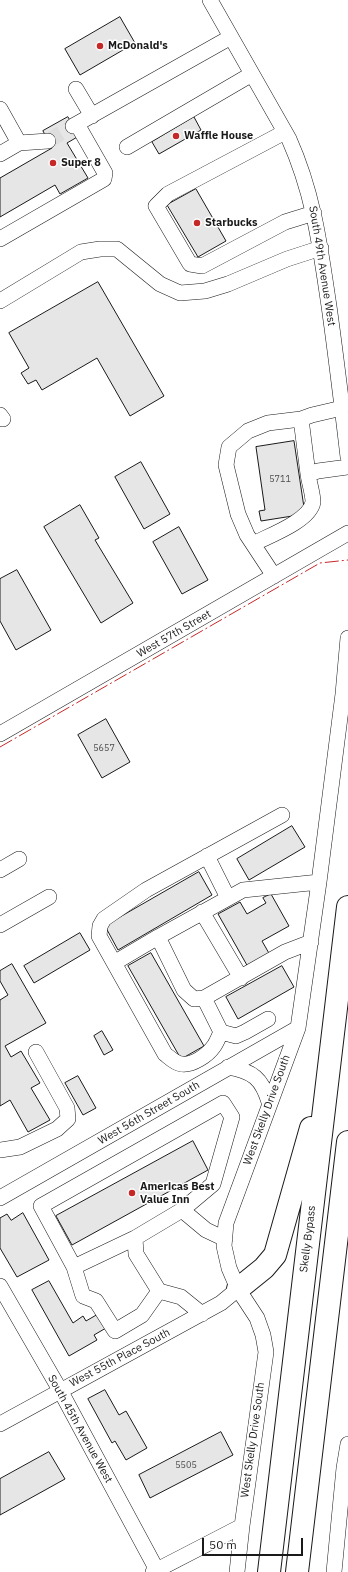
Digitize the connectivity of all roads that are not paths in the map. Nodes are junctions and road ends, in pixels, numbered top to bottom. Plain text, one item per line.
1 (213, 3) edge
2 (231, 37) junction
3 (252, 74) junction
4 (76, 89) dead end
5 (0, 109) edge
6 (92, 116) junction
7 (285, 132) junction
8 (48, 141) tunnel mouth
9 (19, 143) junction
10 (127, 147) dead end
11 (0, 154) edge
12 (314, 213) junction
13 (0, 239) edge
14 (321, 248) junction
15 (0, 301) edge
16 (342, 408) junction
17 (301, 420) junction
18 (348, 457) edge
19 (348, 467) edge
20 (308, 474) junction
21 (348, 533) edge
22 (253, 544) junction
23 (274, 576) junction
24 (348, 638) edge
25 (0, 734) edge
26 (282, 815) dead end
27 (207, 856) junction
28 (19, 859) dead end
29 (0, 870) edge
30 (319, 882) junction
31 (49, 897) dead end
32 (228, 898) junction
33 (348, 907) edge
34 (202, 912) junction
35 (0, 924) edge
36 (158, 937) junction
37 (311, 942) junction
38 (114, 963) junction
39 (241, 978) junction
40 (204, 998) junction
41 (268, 1019) dead end
42 (298, 1028) junction
43 (221, 1032) junction
44 (36, 1052) dead end
45 (329, 1066) junction
46 (228, 1067) junction
47 (269, 1102) junction
48 (348, 1142) edge
49 (0, 1150) edge
50 (347, 1160) edge
51 (0, 1198) edge
52 (182, 1210) junction
53 (134, 1238) junction
54 (225, 1239) junction
55 (74, 1266) junction
56 (0, 1286) edge
57 (238, 1289) junction
58 (159, 1291) junction
59 (202, 1314) junction
60 (60, 1390) junction
61 (0, 1424) edge
62 (348, 1444) edge
63 (346, 1467) edge
64 (242, 1526) junction
65 (156, 1571) edge
66 (237, 1572) edge
67 (269, 1572) edge
68 (297, 1572) edge
69 (334, 1572) edge

1 - 2 street, South 49th Avenue West
2 - 3 street, South 49th Avenue West
2 - 6 street
3 - 7 street, South 49th Avenue West
3 - 10 street
4 - 6 street
5 - 9 street
6 - 13 street
7 - 12 street, South 49th Avenue West
7 - 12 street
8 - 9 street
9 - 11 street
12 - 14 street, South 49th Avenue West
14 - 15 street
14 - 16 street, South 49th Avenue West
16 - 17 street
16 - 18 street
17 - 20 street
17 - 22 street
19 - 20 street
20 - 22 street
21 - 23 street, West 57th Street
22 - 23 street
23 - 25 street, West 57th Street
24 - 30 street, West Skelly Drive South
26 - 27 street
27 - 32 street
27 - 38 street
28 - 29 street
30 - 32 street
30 - 37 street, West Skelly Drive South
31 - 35 street
32 - 34 street
33 - 45 highway, Skelly Bypass
34 - 36 street
34 - 39 street
36 - 38 street
36 - 40 street
37 - 39 street
37 - 42 street, West Skelly Drive South
38 - 43 street
39 - 40 street
40 - 43 street
41 - 43 street
42 - 46 street, West 56th Street South
42 - 47 street, West Skelly Drive South
44 - 49 street
45 - 57 highway
45 - 67 highway, Skelly Bypass
46 - 47 street
46 - 51 street, West 56th Street South
47 - 54 street, West Skelly Drive South
48 - 50 highway
50 - 68 highway
52 - 53 street
52 - 54 street
52 - 55 street
53 - 55 street
53 - 58 street
54 - 57 street, West Skelly Drive South
55 - 58 street
56 - 60 street, South 45th Avenue West
57 - 59 street, West 55th Place South
57 - 64 street, West Skelly Drive South
58 - 59 street
59 - 60 street, West 55th Place South
60 - 61 street, West 55th Place South
60 - 65 street, South 45th Avenue West
62 - 63 street
63 - 69 street
64 - 65 street
64 - 66 street, West Skelly Drive South

